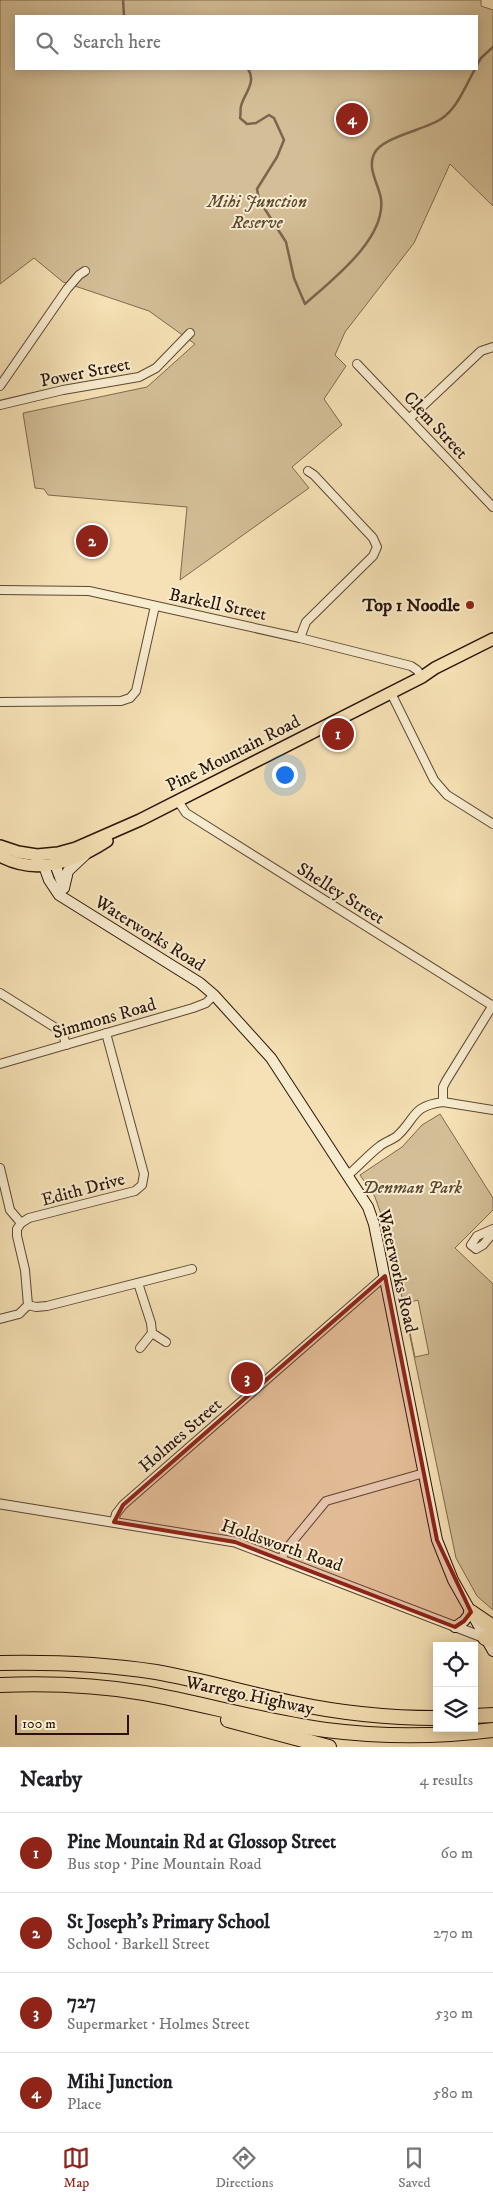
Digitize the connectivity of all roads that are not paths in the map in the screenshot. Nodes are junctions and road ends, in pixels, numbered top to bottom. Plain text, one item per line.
1 (85, 271) dead end
2 (190, 333) dead end
3 (493, 347) edge
4 (357, 364) dead end
5 (0, 386) edge
6 (0, 405) edge
7 (410, 418) junction
8 (308, 471) dead end
9 (493, 507) edge
10 (0, 590) edge
11 (155, 606) junction
12 (300, 638) junction
13 (493, 638) edge
14 (493, 647) edge
15 (422, 677) junction
16 (391, 694) junction
17 (0, 702) edge
18 (178, 801) junction
19 (140, 820) junction
20 (493, 824) edge
21 (0, 846) edge
22 (88, 853) junction
23 (0, 856) edge
24 (49, 860) junction
25 (64, 888) junction
26 (74, 904) junction
27 (0, 993) edge
28 (214, 995) junction
29 (493, 1005) edge
30 (106, 1033) junction
31 (66, 1045) junction
32 (0, 1064) edge
33 (443, 1102) junction
34 (493, 1110) edge
35 (0, 1168) edge
36 (348, 1175) junction
37 (21, 1223) junction
38 (192, 1269) dead end
39 (385, 1276) junction
40 (138, 1283) junction
41 (28, 1305) junction
42 (0, 1319) edge
43 (152, 1333) junction
44 (166, 1342) dead end
45 (140, 1348) dead end
46 (424, 1473) junction
47 (0, 1504) edge
48 (114, 1522) junction
49 (281, 1559) junction
50 (471, 1612) junction
51 (455, 1626) junction
52 (490, 1635) edge
53 (493, 1652) edge
54 (0, 1664) edge
55 (0, 1685) edge
56 (165, 1697) junction
57 (493, 1715) edge
58 (478, 1716) edge
59 (433, 1718) edge
60 (493, 1730) edge
61 (329, 1747) edge

1 - 5 street
2 - 6 street, Power Street
3 - 7 street
4 - 7 street, Clem Street
7 - 9 street, Clem Street
8 - 12 street
10 - 11 street, Barkell Street
11 - 12 street, Barkell Street
11 - 17 street
12 - 15 street, Barkell Street
13 - 15 main road, Pine Mountain Road
14 - 15 main road, Pine Mountain Road
15 - 16 main road, Pine Mountain Road
16 - 18 main road, Pine Mountain Road
16 - 20 street
18 - 19 main road, Pine Mountain Road
18 - 29 street, Shelley Street
19 - 22 main road, Pine Mountain Road
19 - 24 main road, Pine Mountain Road
21 - 24 main road, Pine Mountain Road
22 - 24 main road, Pine Mountain Road
22 - 25 main road
23 - 24 main road, Pine Mountain Road
24 - 25 main road, Waterworks Road
24 - 26 main road, Waterworks Road
25 - 26 main road, Waterworks Road
26 - 28 main road, Waterworks Road
27 - 31 street
28 - 30 street, Simmons Road
28 - 36 main road, Waterworks Road
29 - 33 street
30 - 31 street, Simmons Road
30 - 37 street, Edith Drive
31 - 32 street, Simmons Road
33 - 34 street
33 - 36 street
35 - 37 street
36 - 39 main road, Waterworks Road
37 - 41 street
38 - 40 street
39 - 46 main road, Waterworks Road
39 - 48 street, Holmes Street
40 - 41 street
40 - 43 street
41 - 42 street
43 - 44 street
43 - 45 street
46 - 49 street
46 - 50 main road, Waterworks Road
47 - 48 street, Holdsworth Road
48 - 49 street, Holdsworth Road
49 - 51 street, Holdsworth Road
50 - 51 main road
50 - 52 highway
51 - 52 street, Holdsworth Road
52 - 53 main road
54 - 59 highway, Warrego Highway
55 - 56 highway, Warrego Highway
56 - 60 highway, Warrego Highway
56 - 61 highway
57 - 58 highway

